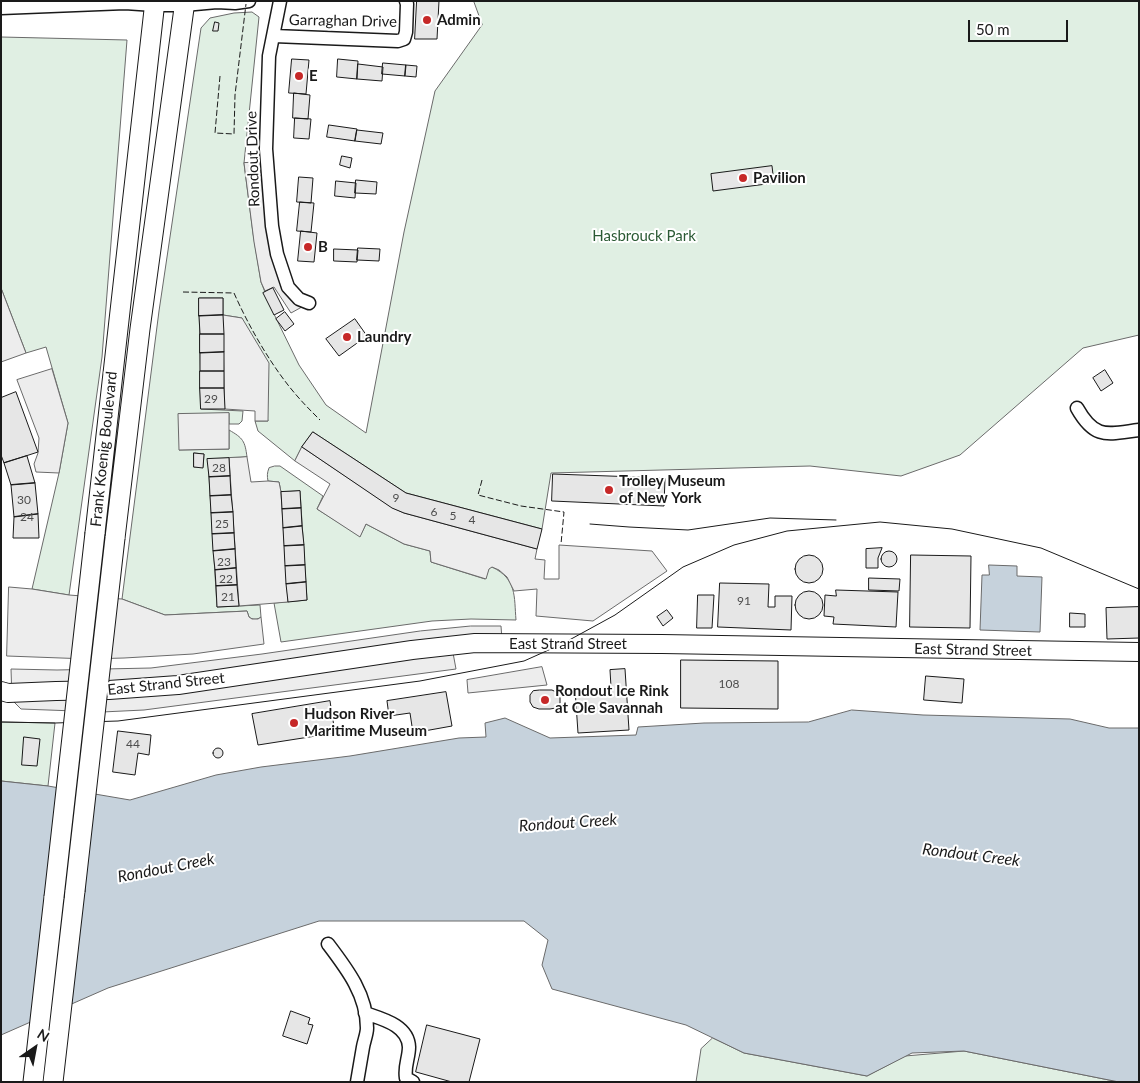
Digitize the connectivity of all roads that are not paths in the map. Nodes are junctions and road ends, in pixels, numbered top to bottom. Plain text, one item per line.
1 (249, 1) edge
2 (280, 1) edge
3 (406, 1) edge
4 (154, 3) edge
5 (185, 3) edge
6 (1, 8) edge
7 (274, 36) junction
8 (309, 303) dead end
9 (1077, 408) dead end
10 (1139, 430) edge
11 (1139, 652) edge
12 (1, 691) edge
13 (328, 944) dead end
14 (365, 1013) junction
15 (33, 1082) edge
16 (53, 1082) edge
17 (358, 1082) edge
18 (413, 1082) edge

1 - 5 street
2 - 7 street, Rondout Drive
3 - 7 street, Garraghan Drive
4 - 5 street
4 - 6 street
4 - 15 main road, Frank Koenig Boulevard, bridge
5 - 16 main road, Frank Koenig Boulevard, bridge
7 - 8 street, Rondout Drive
9 - 10 street
11 - 12 street, East Strand Street
13 - 14 street
14 - 17 street
14 - 18 street

